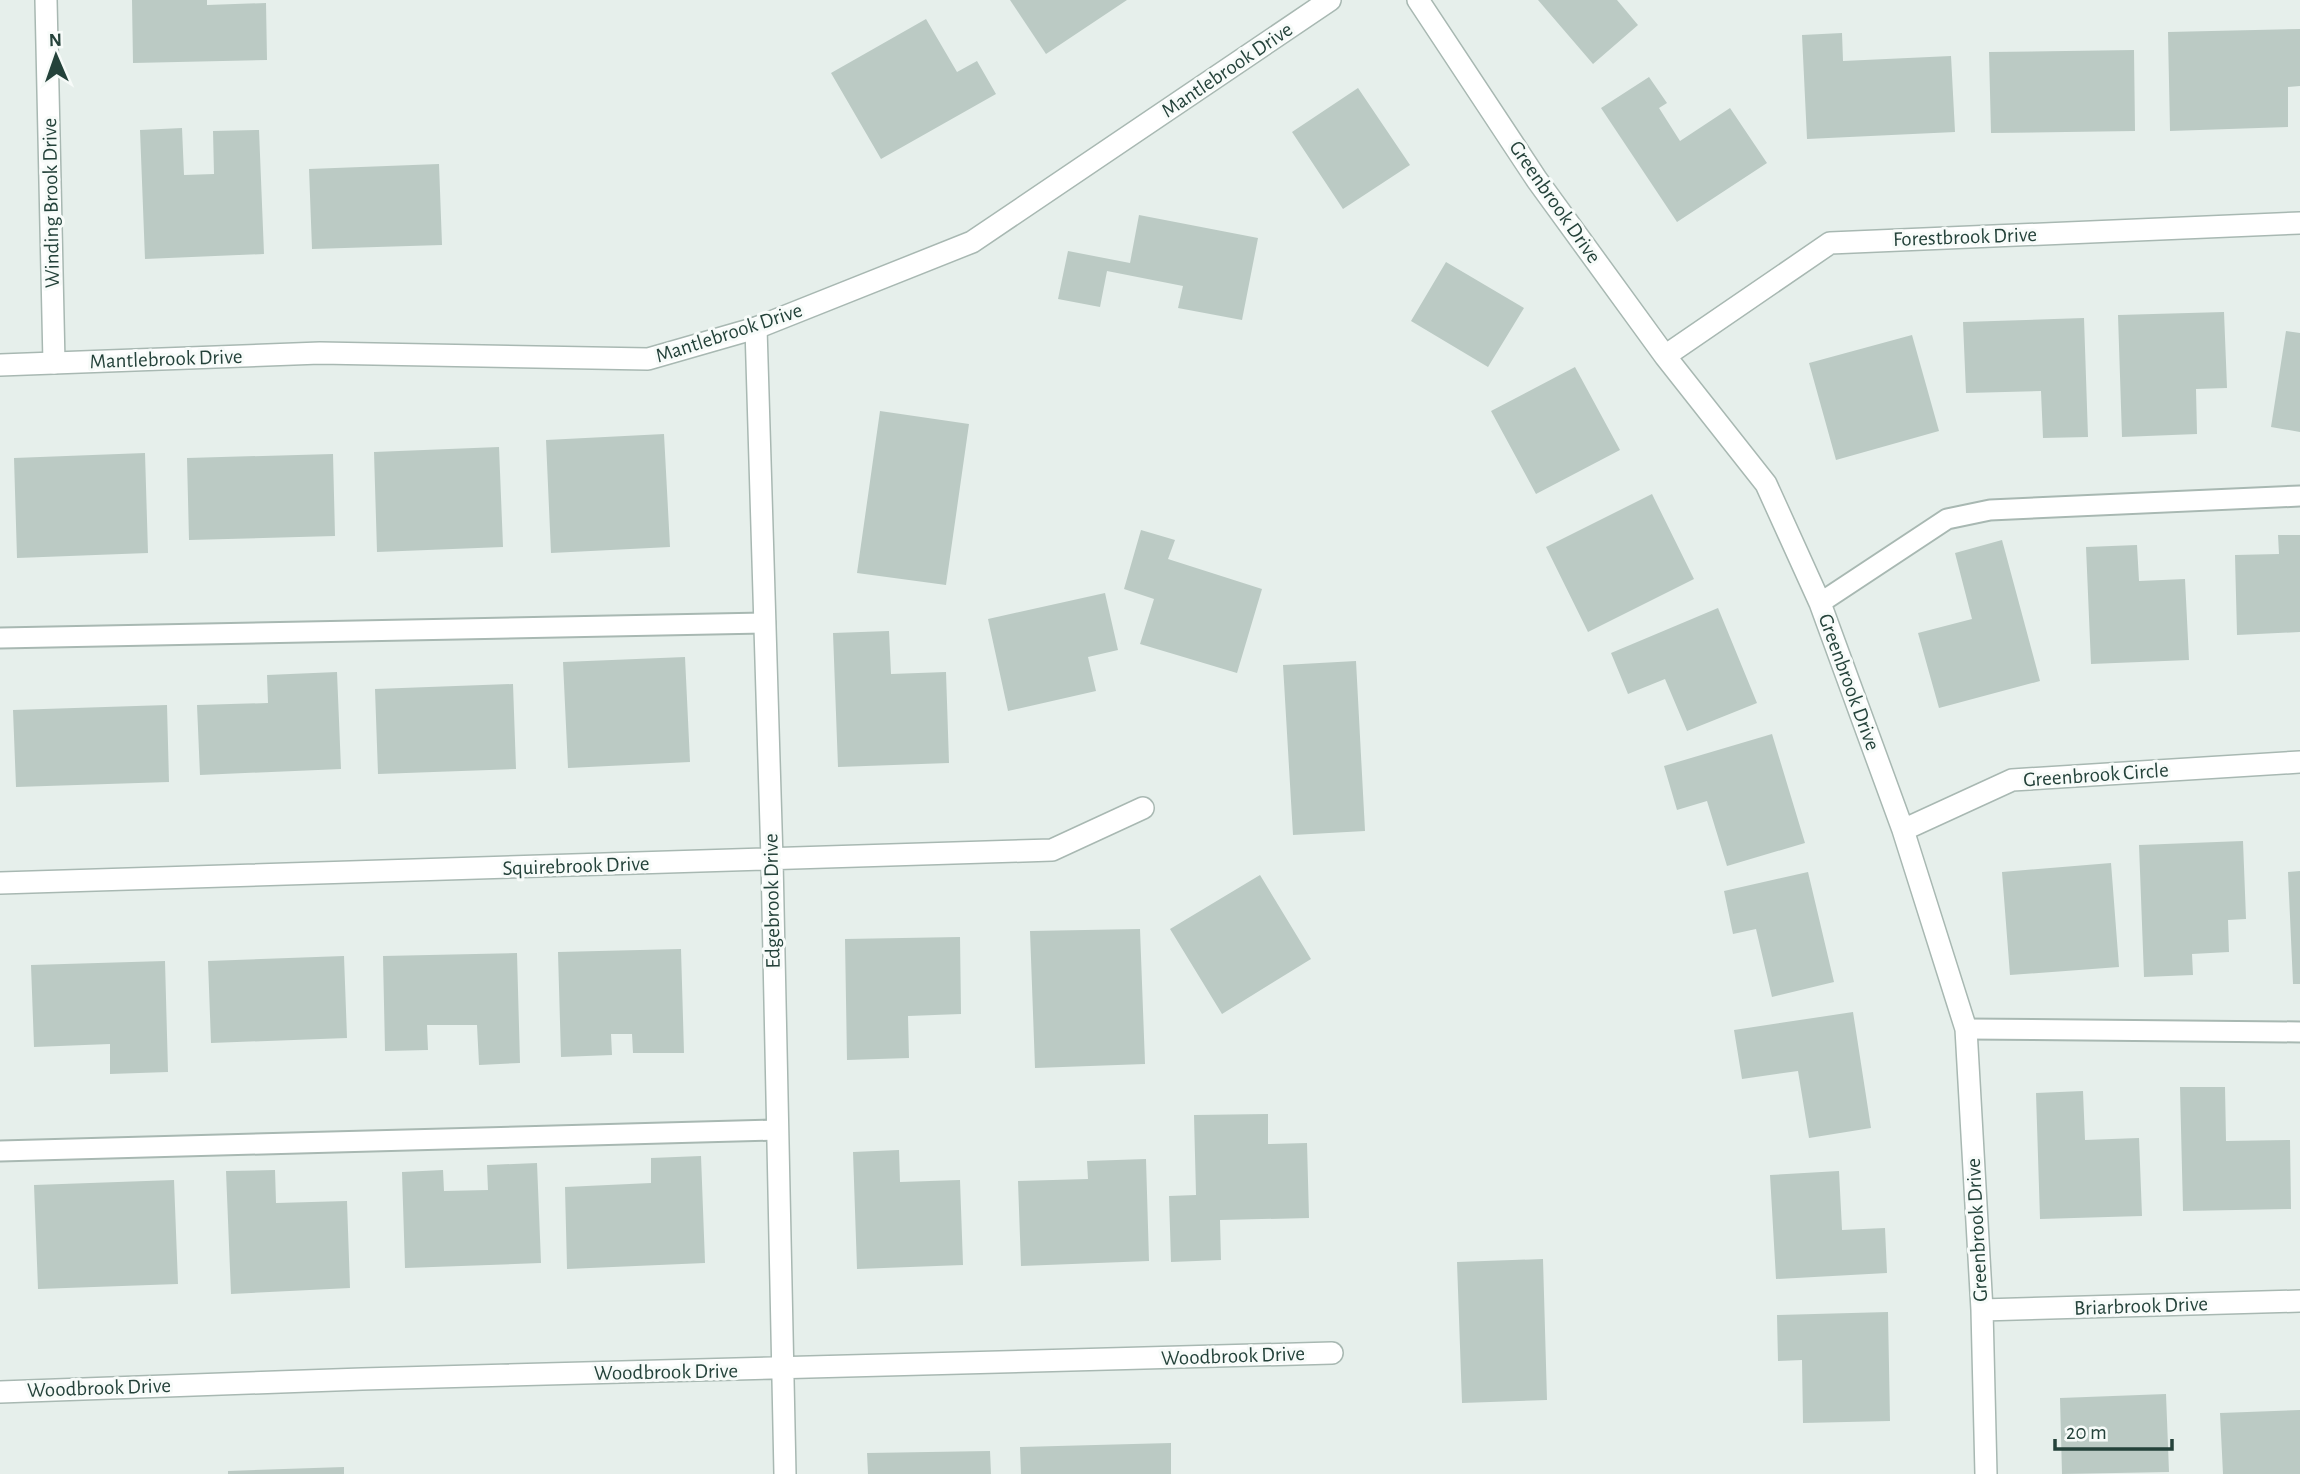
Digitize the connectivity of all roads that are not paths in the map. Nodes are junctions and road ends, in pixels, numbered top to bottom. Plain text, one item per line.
1 (46, 0) edge
2 (1330, 0) edge
3 (1418, 0) edge
4 (2300, 223) edge
5 (756, 328) junction
6 (1665, 356) junction
7 (54, 363) junction
8 (0, 365) edge
9 (2300, 496) edge
10 (1820, 603) junction
11 (765, 623) junction
12 (0, 638) edge
13 (2300, 762) edge
14 (1143, 808) dead end
15 (1903, 830) junction
16 (772, 860) junction
17 (0, 883) edge
18 (1966, 1029) junction
19 (2300, 1032) edge
20 (776, 1130) junction
21 (0, 1151) edge
22 (2300, 1301) edge
23 (1982, 1310) junction
24 (1332, 1353) dead end
25 (780, 1370) junction
26 (0, 1392) edge
27 (785, 1474) edge
28 (1986, 1474) edge

1 - 7 street, Winding Brook Drive
2 - 5 street, Mantlebrook Drive
3 - 6 street, Greenbrook Drive
4 - 6 street, Forestbrook Drive
5 - 7 street, Mantlebrook Drive
5 - 11 street, Edgebrook Drive
6 - 10 street, Greenbrook Drive
7 - 8 street, Mantlebrook Drive
9 - 10 lane
10 - 15 street, Greenbrook Drive
11 - 12 lane
11 - 16 street, Edgebrook Drive
13 - 15 street, Greenbrook Circle
14 - 16 street, Squirebrook Drive
15 - 18 street, Greenbrook Drive
16 - 17 street, Squirebrook Drive
16 - 20 street, Edgebrook Drive
18 - 19 lane
18 - 23 street, Greenbrook Drive
20 - 21 lane
20 - 25 street, Edgebrook Drive
22 - 23 street, Briarbrook Drive
23 - 28 street, Greenbrook Drive
24 - 25 street, Woodbrook Drive
25 - 26 street, Woodbrook Drive
25 - 27 street, Edgebrook Drive

